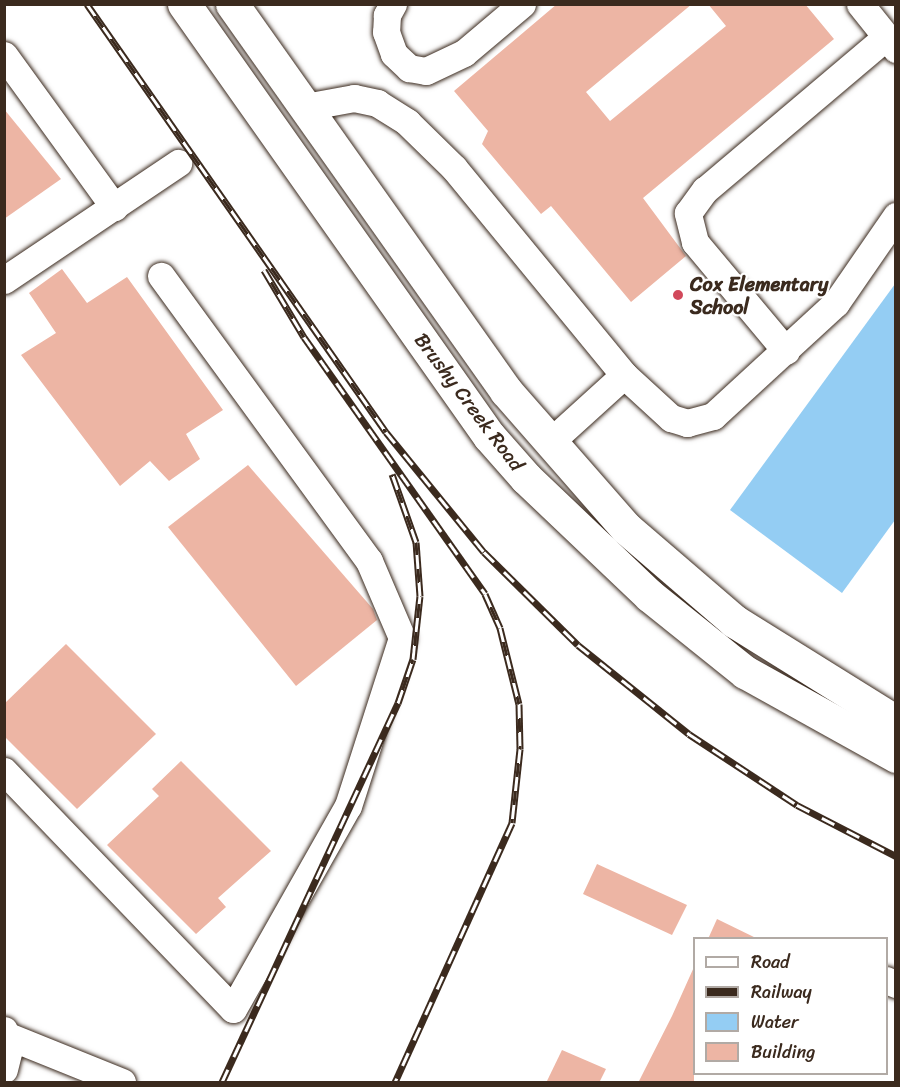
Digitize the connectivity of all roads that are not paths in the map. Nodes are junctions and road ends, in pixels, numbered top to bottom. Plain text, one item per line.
1 (184, 4) edge
2 (212, 4) edge
3 (232, 4) edge
4 (393, 4) edge
5 (522, 4) edge
6 (860, 4) edge
7 (891, 43) edge
8 (4, 55) edge
9 (305, 106) junction
10 (178, 163) dead end
11 (114, 207) junction
12 (896, 216) edge
13 (161, 276) dead end
14 (4, 280) edge
15 (786, 351) junction
16 (624, 375) junction
17 (550, 442) junction
18 (896, 722) edge
19 (896, 756) edge
20 (4, 771) edge
21 (6, 1033) edge
22 (4, 1069) edge
23 (122, 1083) edge

1 - 19 main road, Brushy Creek Road
2 - 17 main road
3 - 9 main road, Brushy Creek Road
4 - 5 lane
6 - 7 lane
7 - 15 lane
8 - 11 lane
9 - 16 lane
9 - 17 main road, Brushy Creek Road
10 - 11 lane
11 - 14 lane
12 - 15 lane
13 - 20 lane
15 - 16 lane
16 - 17 lane
17 - 18 main road, Brushy Creek Road
21 - 22 lane
21 - 23 lane

